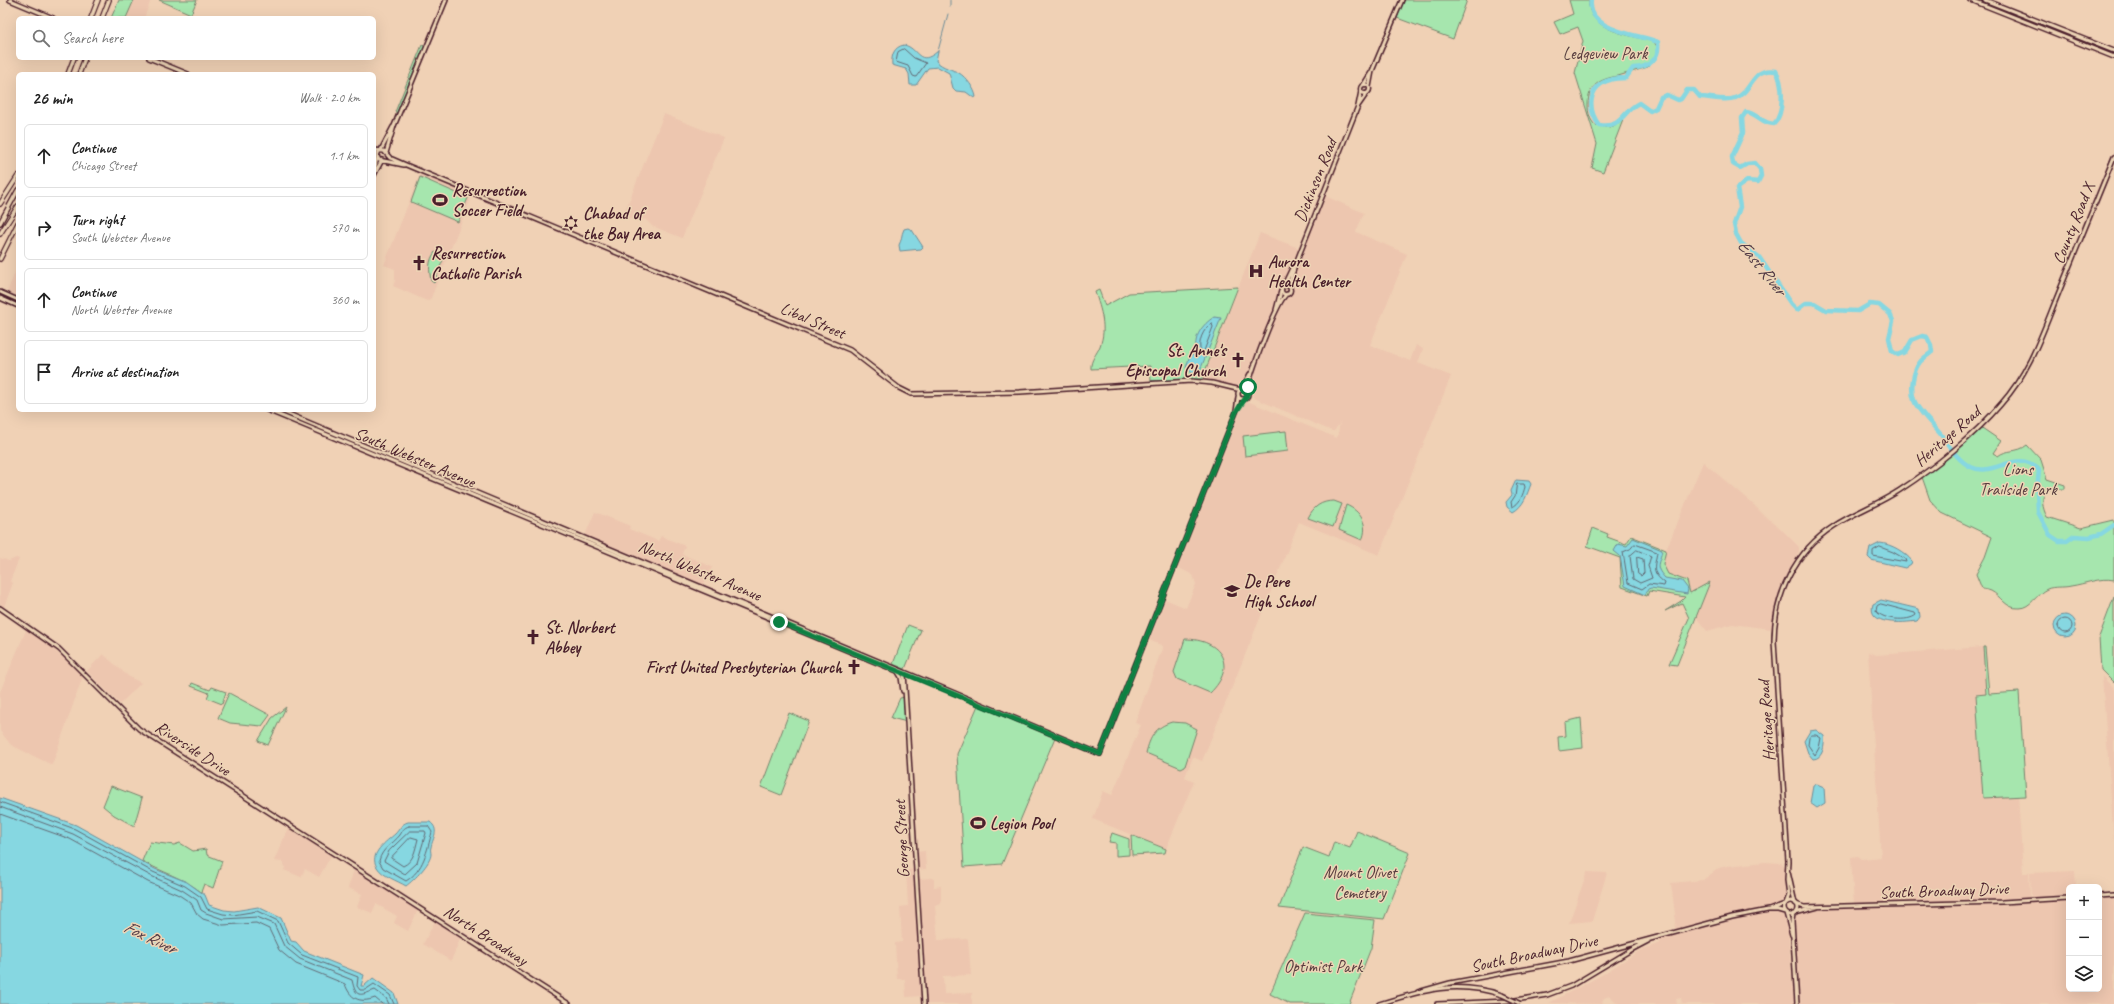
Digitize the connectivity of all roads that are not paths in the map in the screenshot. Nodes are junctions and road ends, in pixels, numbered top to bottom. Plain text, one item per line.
1 (10, 0) edge
2 (98, 0) edge
3 (110, 0) edge
4 (446, 0) edge
5 (1402, 0) edge
6 (1971, 0) edge
7 (1985, 0) edge
8 (48, 16) edge
9 (92, 16) edge
10 (103, 16) edge
11 (2114, 51) edge
12 (2114, 56) edge
13 (73, 60) edge
14 (84, 60) edge
15 (154, 60) edge
16 (1372, 71) junction
17 (69, 72) edge
18 (80, 72) edge
19 (183, 72) edge
20 (1364, 84) junction
21 (1370, 88) junction
22 (1361, 91) junction
23 (1368, 92) junction
24 (1358, 106) junction
25 (394, 126) junction
26 (376, 150) edge
27 (380, 151) junction
28 (386, 154) junction
29 (376, 156) edge
30 (2114, 157) edge
31 (383, 160) junction
32 (406, 165) junction
33 (376, 172) edge
34 (16, 179) edge
35 (16, 194) edge
36 (0, 204) edge
37 (16, 209) edge
38 (0, 223) edge
39 (16, 227) edge
40 (0, 234) edge
41 (0, 259) edge
42 (1296, 263) junction
43 (1284, 285) junction
44 (1290, 287) junction
45 (1281, 291) junction
46 (0, 292) edge
47 (1287, 294) junction
48 (0, 298) edge
49 (16, 299) edge
50 (2056, 299) joint
51 (16, 305) edge
52 (1276, 310) junction
53 (1252, 373) junction
54 (1224, 386) junction
55 (1242, 390) junction
56 (1247, 392) junction
57 (1238, 396) junction
58 (1244, 399) junction
59 (271, 412) edge
60 (281, 412) edge
61 (286, 412) edge
62 (1236, 412) junction
63 (280, 416) junction
64 (511, 506) joint
65 (509, 510) joint
66 (0, 608) edge
67 (897, 671) junction
68 (904, 672) junction
69 (905, 699) junction
70 (1788, 870) junction
71 (389, 888) joint
72 (2114, 895) edge
73 (2102, 896) edge
74 (2066, 898) edge
75 (1786, 903) junction
76 (1796, 904) junction
77 (1820, 906) junction
78 (1768, 910) junction
79 (1786, 912) junction
80 (1794, 914) junction
81 (1792, 936) junction
82 (1655, 938) junction
83 (1418, 992) junction
84 (569, 1004) edge
85 (924, 1004) edge
86 (1379, 1004) edge
87 (1437, 1004) edge
88 (1521, 1004) edge
89 (1796, 1004) edge

1 - 8 main road
2 - 9 highway
3 - 10 highway
4 - 25 main road
5 - 16 main road
6 - 12 main road
7 - 11 main road
13 - 17 highway
14 - 18 highway
15 - 19 main road
16 - 20 main road
16 - 21 main road
20 - 21 main road
20 - 22 main road
21 - 23 main road
22 - 23 main road
22 - 24 main road, Dickinson Road
23 - 24 main road, Dickinson Road
24 - 42 main road, Dickinson Road
25 - 27 main road
25 - 28 main road
26 - 27 main road
27 - 28 main road, Libal Street
27 - 29 main road
28 - 31 main road
28 - 32 main road, Libal Street
29 - 31 main road, Libal Street
30 - 50 main road, County Road X
31 - 32 main road, Libal Street
31 - 33 main road
32 - 54 main road, Libal Street
34 - 36 highway
35 - 38 highway
37 - 40 highway
39 - 41 highway
42 - 43 main road, Dickinson Road
42 - 44 main road, Dickinson Road
43 - 44 main road
43 - 45 main road, Dickinson Road
44 - 47 main road, Dickinson Road
45 - 47 main road
45 - 52 main road
46 - 49 main road
47 - 52 main road
48 - 51 main road
50 - 70 main road, Heritage Road
52 - 53 main road
53 - 55 main road
53 - 56 main road
54 - 55 main road, Libal Street
54 - 57 main road, Libal Street
55 - 56 main road, Libal Street
55 - 57 main road
56 - 58 main road
57 - 58 main road, Libal Street
57 - 62 main road
58 - 62 main road
59 - 63 main road, South Webster Avenue
60 - 63 main road
61 - 64 main road, South Webster Avenue
62 - 68 main road
63 - 65 main road, South Webster Avenue
64 - 68 main road, North Webster Avenue
65 - 67 main road, North Webster Avenue
66 - 71 main road, Riverside Drive
67 - 68 main road, North Webster Avenue
67 - 69 main road
68 - 69 main road, George Street
69 - 85 main road, George Street
70 - 75 main road, Heritage Road
70 - 76 main road, Heritage Road
71 - 84 main road, North Broadway
72 - 73 main road
74 - 77 main road, South Broadway Drive
75 - 76 main road
75 - 78 main road, South Broadway Drive
75 - 79 main road
76 - 77 main road, South Broadway Drive
76 - 80 main road
77 - 80 main road, South Broadway Drive
78 - 79 main road, South Broadway Drive
78 - 82 main road, South Broadway Drive
79 - 80 main road
79 - 81 main road
80 - 81 main road
81 - 89 main road
82 - 83 main road, South Broadway Drive
82 - 87 main road, South Broadway Drive
83 - 86 main road
83 - 88 main road, bridge

